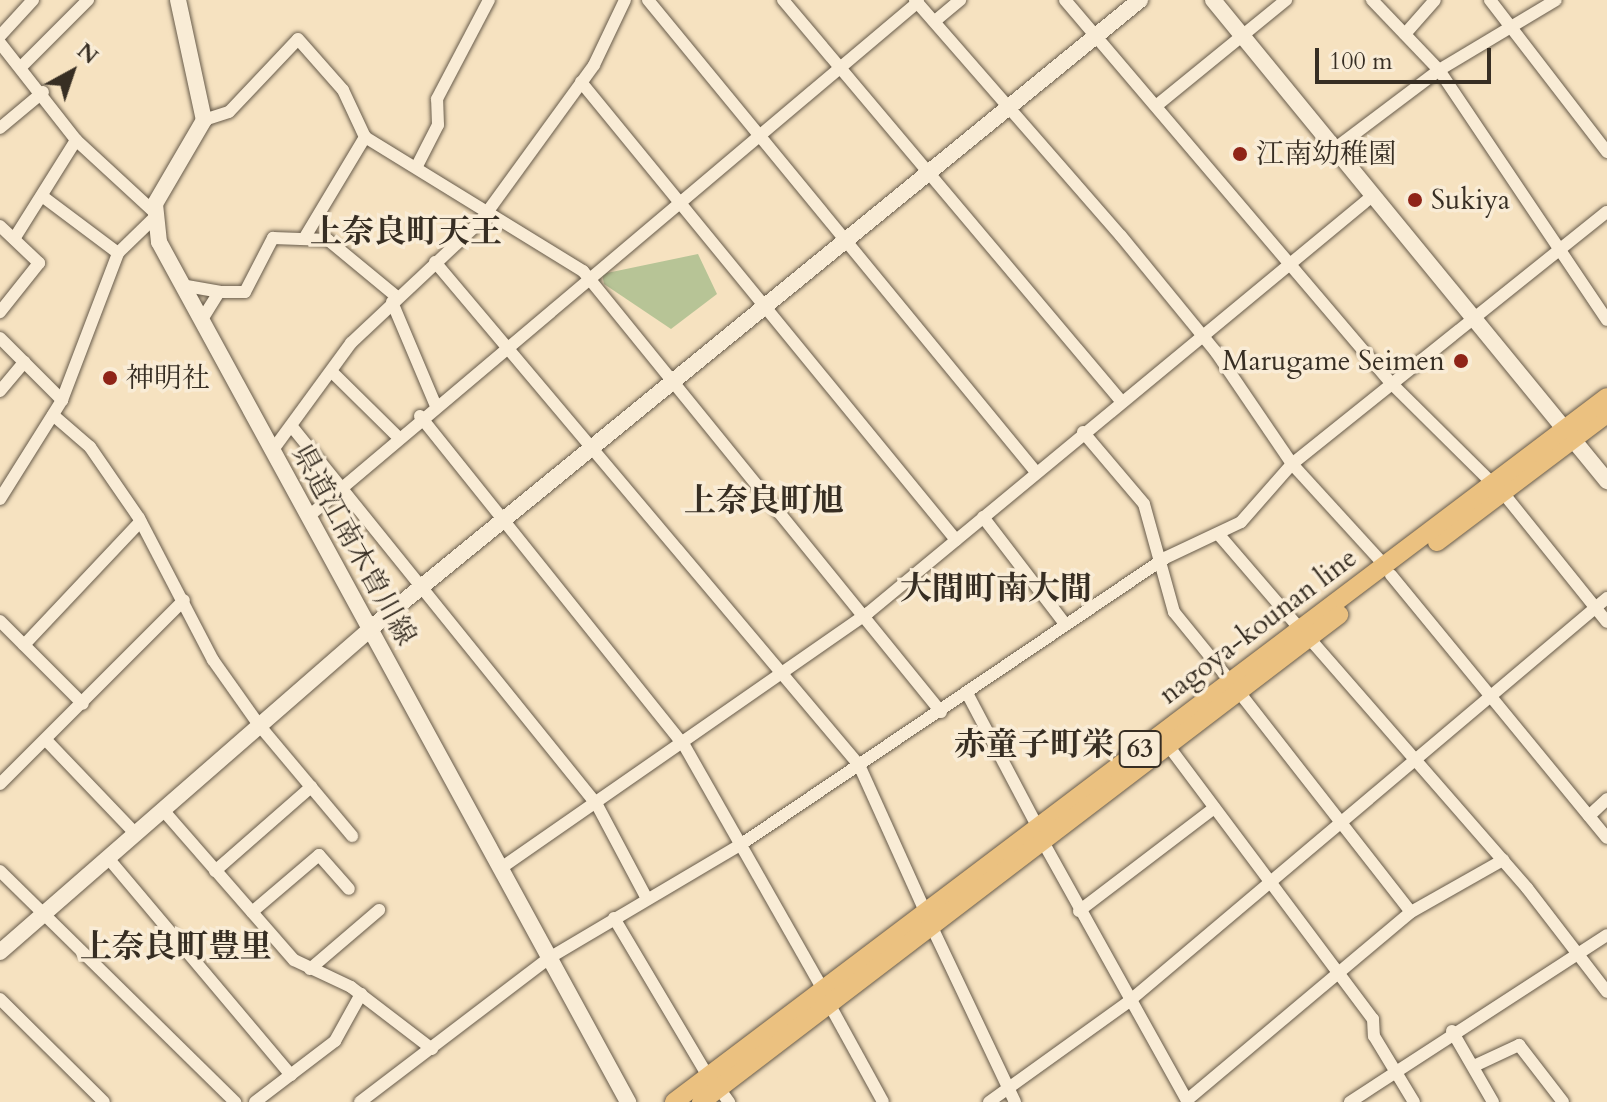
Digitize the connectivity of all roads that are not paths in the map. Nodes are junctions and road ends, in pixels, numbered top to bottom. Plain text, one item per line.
1 (33, 0) edge
2 (88, 0) edge
3 (178, 0) edge
4 (489, 0) edge
5 (625, 0) edge
6 (648, 0) edge
7 (783, 0) edge
8 (960, 0) edge
9 (1065, 0) edge
10 (1140, 0) edge
11 (1213, 0) edge
12 (1286, 0) edge
13 (1372, 0) edge
14 (1435, 0) edge
15 (1490, 0) edge
16 (1556, 0) edge
17 (916, 1) edge
18 (935, 21) junction
19 (1509, 28) junction
20 (1405, 34) junction
21 (0, 36) edge
22 (1096, 36) junction
23 (1243, 37) junction
24 (0, 43) edge
25 (21, 67) junction
26 (839, 69) junction
27 (1439, 70) junction
28 (581, 82) junction
29 (43, 92) junction
30 (1007, 106) junction
31 (1156, 106) junction
32 (204, 120) junction
33 (0, 128) edge
34 (759, 133) junction
35 (365, 137) junction
36 (76, 140) junction
37 (1333, 150) junction
38 (1607, 152) edge
39 (418, 164) junction
40 (925, 174) junction
41 (42, 196) junction
42 (1371, 197) junction
43 (677, 198) junction
44 (1607, 212) edge
45 (486, 214) junction
46 (153, 215) junction
47 (0, 226) edge
48 (305, 237) junction
49 (14, 239) junction
50 (843, 239) junction
51 (1557, 249) junction
52 (118, 253) junction
53 (435, 262) junction
54 (1289, 263) junction
55 (590, 279) junction
56 (181, 285) junction
57 (219, 292) junction
58 (395, 299) junction
59 (763, 304) junction
60 (0, 312) edge
61 (1471, 314) junction
62 (1607, 320) edge
63 (201, 321) junction
64 (1203, 336) junction
65 (0, 338) edge
66 (510, 345) junction
67 (24, 362) junction
68 (332, 372) junction
69 (673, 380) junction
70 (1391, 383) junction
71 (0, 391) edge
72 (1607, 397) edge
73 (62, 400) junction
74 (1121, 401) junction
75 (435, 404) junction
76 (1607, 414) edge
77 (53, 415) junction
78 (420, 416) junction
79 (293, 428) junction
80 (1083, 432) junction
81 (1568, 435) junction
82 (398, 437) junction
83 (593, 446) junction
84 (272, 451) junction
85 (1292, 464) junction
86 (1035, 471) junction
87 (1607, 481) edge
88 (344, 487) junction
89 (1498, 489) junction
90 (0, 499) edge
91 (309, 516) junction
92 (983, 517) junction
93 (503, 520) junction
94 (141, 521) junction
95 (1220, 536) junction
96 (956, 540) junction
97 (1165, 558) junction
98 (1389, 571) junction
99 (423, 585) junction
100 (1607, 598) edge
101 (184, 600) junction
102 (1595, 608) junction
103 (868, 613) junction
104 (0, 621) edge
105 (1607, 622) edge
106 (1065, 624) junction
107 (371, 628) junction
108 (1304, 634) junction
109 (24, 645) junction
110 (786, 675) junction
111 (1235, 686) junction
112 (967, 693) junction
113 (1493, 695) junction
114 (83, 704) junction
115 (941, 712) junction
116 (259, 725) junction
117 (46, 740) junction
118 (1164, 740) junction
119 (684, 745) junction
120 (1414, 762) junction
121 (859, 765) junction
122 (0, 784) edge
123 (311, 787) junction
124 (1607, 799) edge
125 (596, 803) junction
126 (1214, 808) junction
127 (163, 810) junction
128 (1589, 816) junction
129 (1343, 823) junction
130 (135, 833) junction
131 (1040, 833) junction
132 (352, 836) dead end
133 (1607, 838) edge
134 (740, 845) junction
135 (108, 858) junction
136 (1503, 860) junction
137 (501, 868) junction
138 (0, 871) edge
139 (215, 871) junction
140 (1271, 885) junction
141 (349, 889) dead end
142 (647, 899) junction
143 (379, 910) dead end
144 (1079, 911) junction
145 (252, 912) junction
146 (1411, 912) junction
147 (44, 914) junction
148 (928, 917) junction
149 (614, 918) junction
150 (1607, 935) edge
151 (0, 952) edge
152 (1577, 953) junction
153 (549, 958) junction
154 (310, 969) junction
155 (1337, 972) junction
156 (1607, 992) edge
157 (361, 994) junction
158 (824, 994) junction
159 (0, 999) edge
160 (1127, 1003) junction
161 (1452, 1031) junction
162 (432, 1049) junction
163 (1474, 1066) junction
164 (1397, 1071) junction
165 (291, 1075) junction
166 (718, 1087) edge
167 (1008, 1088) junction
168 (1187, 1101) edge
169 (104, 1102) edge
170 (235, 1102) edge
171 (255, 1102) edge
172 (360, 1102) edge
173 (628, 1102) edge
174 (674, 1102) edge
175 (701, 1102) edge
176 (883, 1102) edge
177 (989, 1102) edge
178 (1015, 1102) edge
179 (1350, 1102) edge
180 (1414, 1102) edge
181 (1493, 1102) edge
182 (1563, 1102) edge

1 - 21 street
2 - 25 street
3 - 32 street
4 - 39 street
5 - 28 street
6 - 34 street
7 - 26 street
8 - 18 street
9 - 22 street
10 - 22 street
11 - 23 street
12 - 23 street
13 - 20 street
14 - 20 street
15 - 19 street
16 - 19 street
17 - 18 street
17 - 26 street
18 - 30 street
19 - 27 street
19 - 38 street
20 - 27 street
22 - 30 street
22 - 31 street
23 - 31 street
23 - 37 street
24 - 25 street
25 - 29 street
26 - 34 street
26 - 40 street
27 - 37 street
27 - 51 street
28 - 43 street
28 - 45 street
29 - 33 street
29 - 36 street
30 - 40 street
30 - 64 street
31 - 54 street
32 - 35 street
32 - 46 street
34 - 43 street
34 - 50 street
35 - 39 street
35 - 48 street
36 - 41 street
36 - 46 street
37 - 42 street
39 - 45 street
40 - 50 street
40 - 74 street
41 - 49 street
41 - 52 street
42 - 54 street
42 - 61 street
43 - 55 street
43 - 59 street
44 - 51 street
45 - 53 street
45 - 55 street
46 - 52 street
46 - 56 street, 県道江南木曽川線
47 - 49 street
48 - 57 street
48 - 58 street
49 - 60 street
50 - 59 street
50 - 86 street
51 - 61 street
51 - 62 street
52 - 73 street
53 - 58 street
53 - 66 street
54 - 64 street
54 - 70 street
55 - 66 street
55 - 69 street
56 - 57 street
56 - 63 street, 県道江南木曽川線
57 - 63 street
58 - 68 street
58 - 75 street
59 - 69 street
59 - 96 street
61 - 70 street
61 - 81 street
63 - 84 street, 県道江南木曽川線
64 - 74 street
64 - 85 street
65 - 67 street
66 - 75 street
66 - 83 street
67 - 71 street
67 - 73 street
68 - 79 street
68 - 82 street
69 - 83 street
69 - 103 street
70 - 85 street
70 - 89 street
72 - 81 main road, nagoya-kounan line / 63
73 - 77 street
74 - 80 street
75 - 78 street
76 - 81 main road, nagoya-kounan line / 63
77 - 90 street
77 - 94 street
78 - 82 street
78 - 93 street
79 - 84 street
79 - 88 street
80 - 86 street
80 - 97 street
81 - 87 street
81 - 89 main road, nagoya-kounan line / 63
82 - 88 street
83 - 93 street
83 - 110 street
84 - 91 street, 県道江南木曽川線
85 - 95 street
85 - 98 street
86 - 92 street
88 - 91 street
88 - 99 street
89 - 98 main road, nagoya-kounan line / 63
89 - 102 street
91 - 107 street, 県道江南木曽川線
92 - 96 street
92 - 106 street
93 - 99 street
93 - 119 street
94 - 101 street
94 - 109 street
95 - 97 street
95 - 108 street
96 - 103 street
97 - 106 street
97 - 111 street
98 - 108 main road, nagoya-kounan line / 63
98 - 113 street
99 - 107 street
99 - 125 street
100 - 102 street
101 - 114 street
101 - 116 street
102 - 105 street
102 - 113 street
103 - 110 street
103 - 115 street
104 - 109 street
106 - 112 street
107 - 116 street
107 - 137 street, 県道江南木曽川線
108 - 111 main road, nagoya-kounan line / 63
108 - 120 street
109 - 114 street
110 - 119 street
110 - 121 street
111 - 118 main road, nagoya-kounan line / 63
111 - 129 street
112 - 115 street
112 - 131 street
113 - 120 street
113 - 128 street
114 - 117 street
115 - 121 street
116 - 123 street
116 - 127 street
117 - 122 street
117 - 130 street
118 - 126 street
118 - 131 main road, nagoya-kounan line / 63
119 - 125 street
119 - 134 street
120 - 129 street
120 - 136 street
121 - 134 street
121 - 148 street
123 - 132 street
123 - 139 street
124 - 128 street
125 - 137 street
125 - 142 street
126 - 140 street
126 - 144 street
127 - 130 street
127 - 139 street
128 - 133 street
129 - 140 street
129 - 146 street
130 - 135 street
131 - 144 street
131 - 148 main road, nagoya-kounan line / 63
134 - 142 street
134 - 158 street
135 - 147 street
135 - 165 street
136 - 146 street
136 - 152 street
137 - 153 street, 県道江南木曽川線
138 - 147 street
139 - 145 street
140 - 155 street
140 - 160 street
141 - 145 street
142 - 149 street
143 - 154 street
144 - 160 street
145 - 154 street
146 - 155 street
147 - 151 street
147 - 170 street
148 - 158 main road, nagoya-kounan line / 63
148 - 167 street
149 - 153 street
149 - 166 street
150 - 152 street
152 - 156 street
152 - 161 street
153 - 162 street
153 - 173 street, 県道江南木曽川線
154 - 157 street
155 - 164 street
155 - 168 street
157 - 162 street
157 - 165 street
158 - 166 main road, nagoya-kounan line / 63
158 - 176 street
159 - 169 street
160 - 167 street
160 - 168 street
161 - 163 street
161 - 164 street
162 - 172 street
163 - 181 street
163 - 182 street
164 - 179 street
164 - 180 street
165 - 171 street
166 - 174 main road, nagoya-kounan line / 63
166 - 175 main road, nagoya-kounan line / 63
167 - 177 street
167 - 178 street

